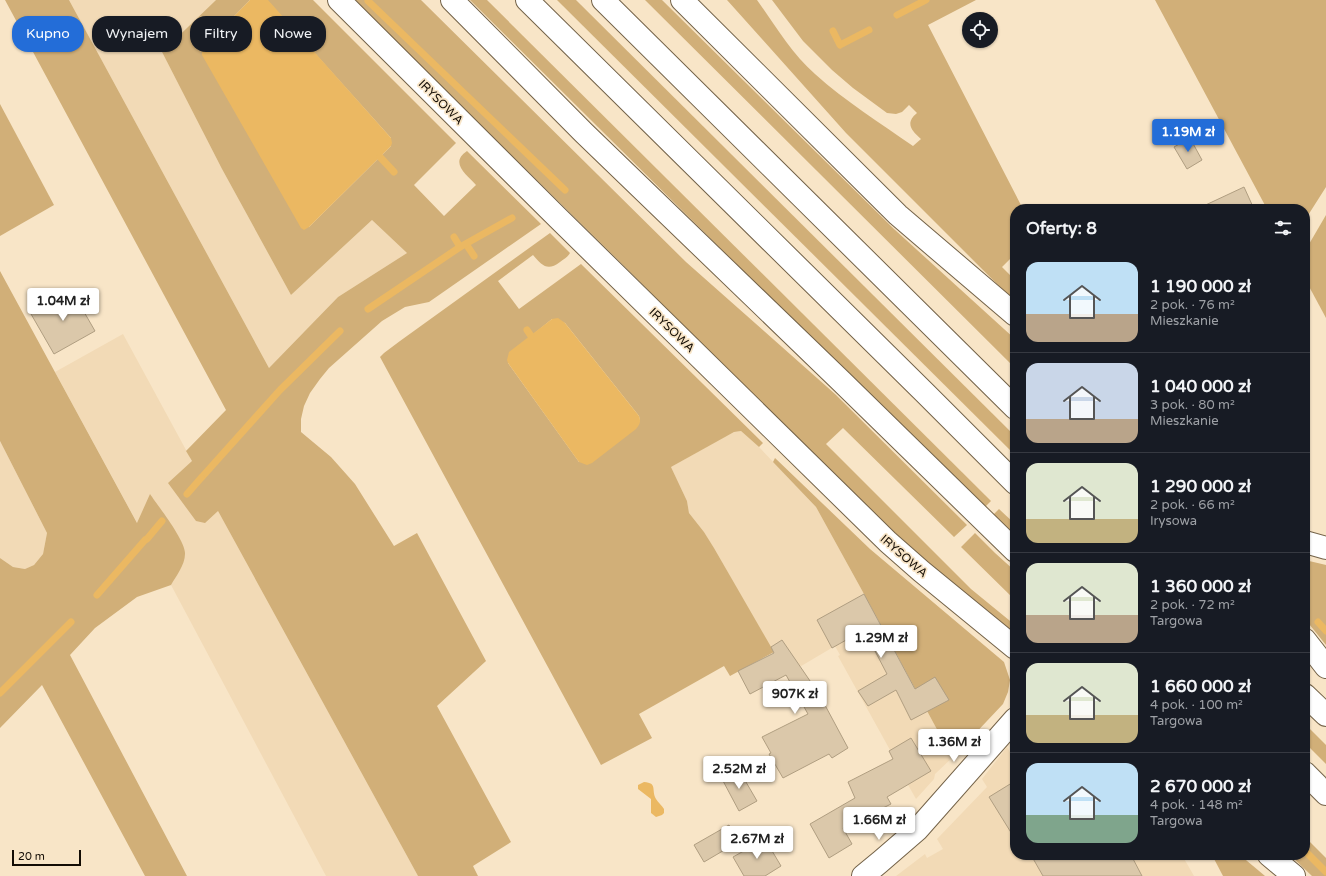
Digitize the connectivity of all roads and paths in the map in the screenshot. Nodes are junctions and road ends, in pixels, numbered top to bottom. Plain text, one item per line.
1 (339, 0) edge
2 (452, 0) edge
3 (527, 0) edge
4 (603, 0) edge
5 (682, 0) edge
6 (1010, 311) edge
7 (1010, 403) edge
8 (1010, 478) edge
9 (1310, 543) edge
10 (1010, 546) edge
11 (1326, 548) edge
12 (1010, 644) edge
13 (1310, 646) edge
14 (1326, 667) edge
15 (1310, 700) edge
16 (1326, 715) edge
17 (1010, 724) edge
18 (1310, 778) edge
19 (1310, 787) edge
20 (1326, 794) edge
21 (1326, 800) edge
22 (1276, 860) edge
23 (863, 876) edge
24 (1294, 876) edge

1 - 12 main road, IRYSOWA
2 - 10 main road
3 - 8 main road
4 - 7 main road
5 - 6 main road
9 - 11 main road
13 - 14 main road
15 - 16 main road
17 - 23 main road
18 - 20 main road
19 - 21 main road
22 - 24 main road

